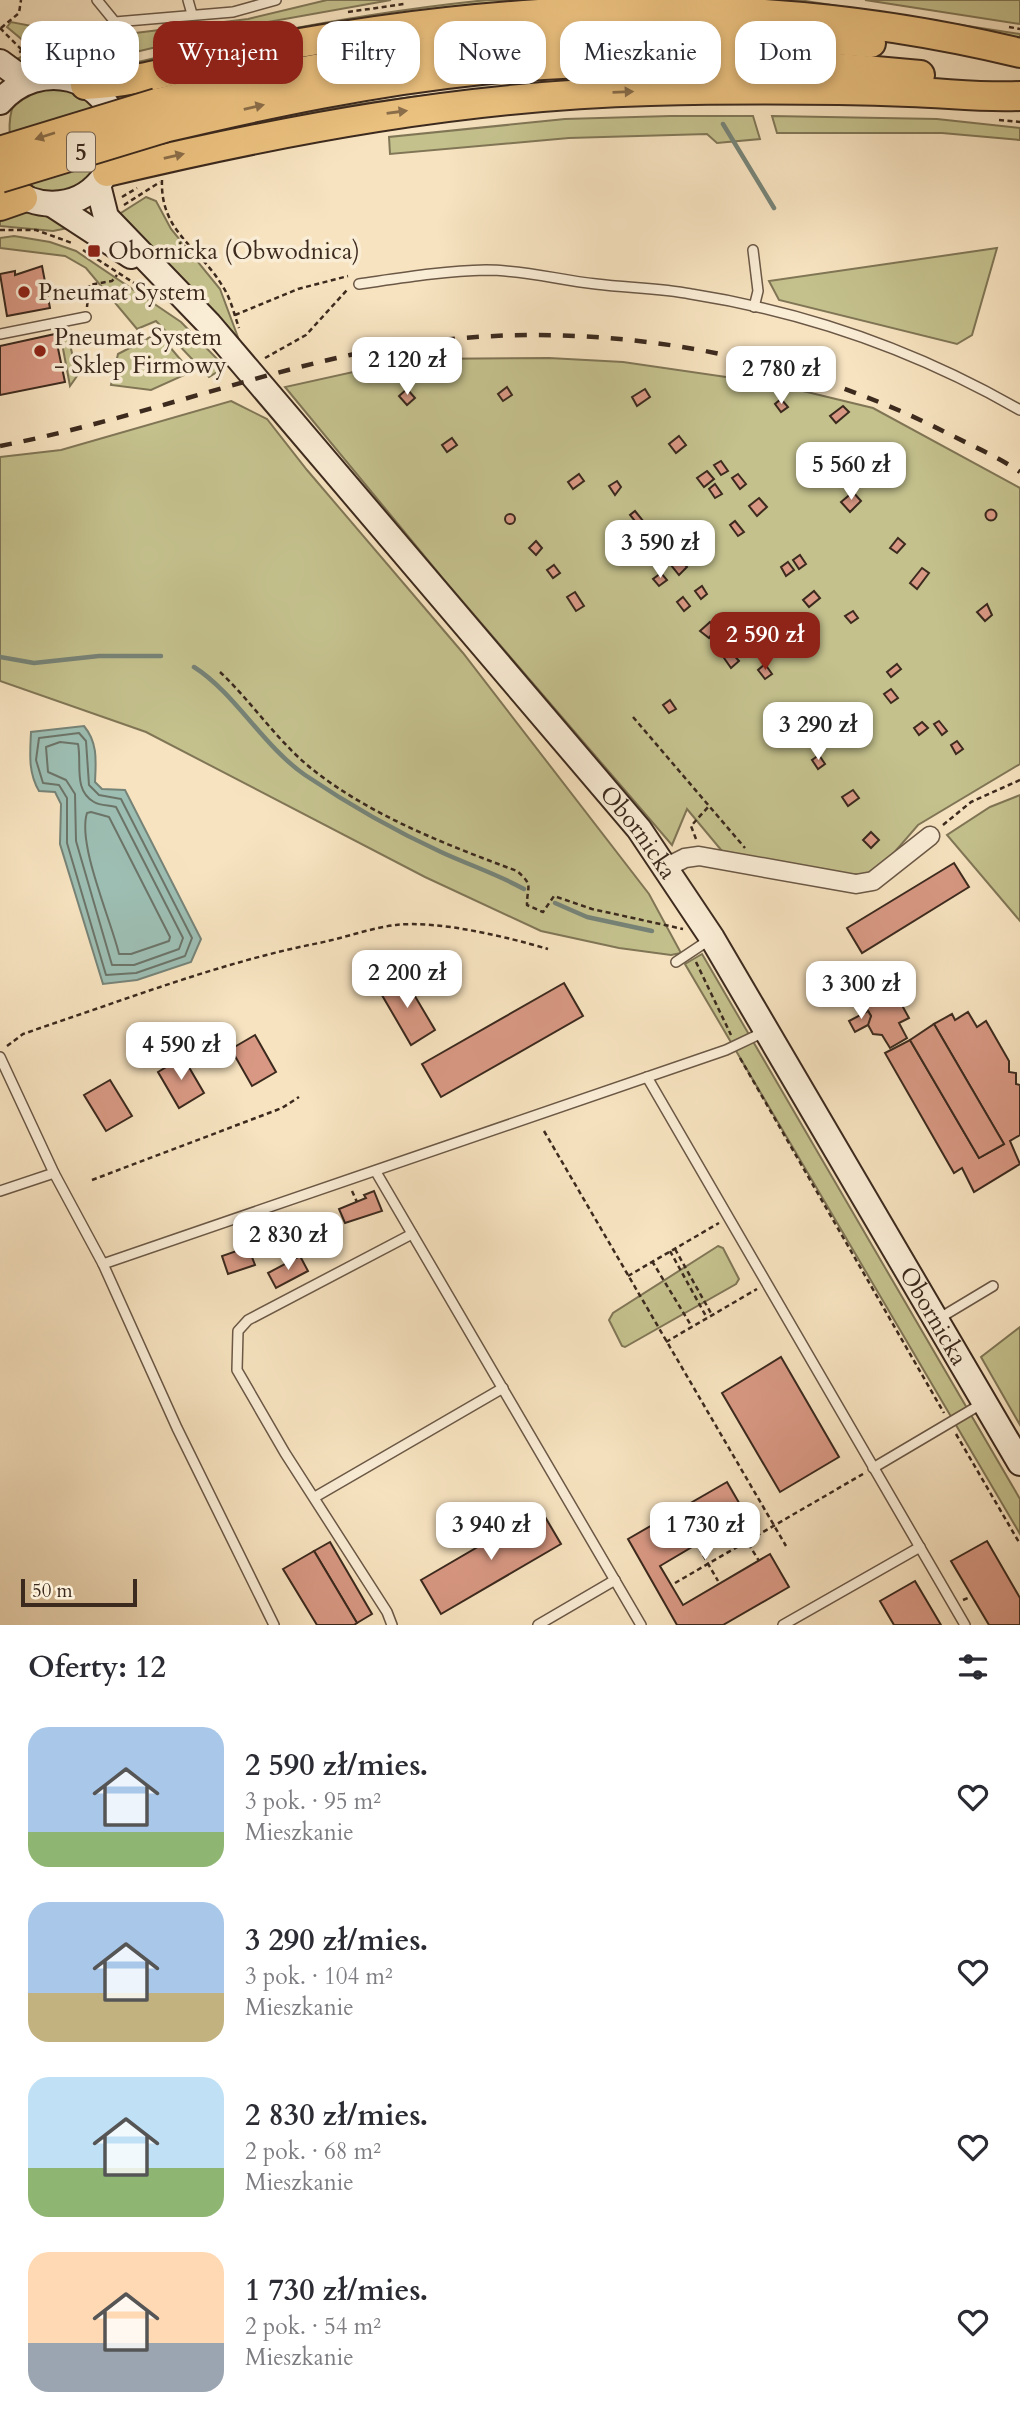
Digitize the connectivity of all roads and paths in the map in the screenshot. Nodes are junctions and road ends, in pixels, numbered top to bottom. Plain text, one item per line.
1 (21, 0) edge
2 (96, 0) edge
3 (188, 0) edge
4 (276, 0) edge
5 (192, 14) junction
6 (1, 28) edge
7 (21, 49) edge
8 (1020, 52) edge
9 (1020, 60) edge
10 (0, 62) edge
11 (21, 74) edge
12 (21, 84) edge
13 (85, 85) joint
14 (1020, 90) edge
15 (1020, 96) edge
16 (0, 102) edge
17 (161, 116) junction
18 (993, 119) dead end
19 (1020, 122) edge
20 (0, 151) edge
21 (0, 177) edge
22 (168, 179) dead end
23 (162, 180) junction
24 (144, 184) dead end
25 (107, 186) junction
26 (11, 202) edge
27 (53, 205) junction
28 (121, 207) dead end
29 (0, 230) edge
30 (66, 240) dead end
31 (752, 250) dead end
32 (159, 273) junction
33 (117, 275) dead end
34 (348, 276) dead end
35 (355, 286) joint
36 (754, 307) junction
37 (235, 315) junction
38 (86, 317) joint
39 (0, 334) edge
40 (243, 337) dead end
41 (249, 370) junction
42 (1020, 410) edge
43 (220, 672) dead end
44 (633, 718) dead end
45 (1020, 780) edge
46 (709, 806) junction
47 (930, 836) joint
48 (745, 849) dead end
49 (699, 856) junction
50 (667, 867) junction
51 (681, 928) dead end
52 (712, 938) junction
53 (548, 949) dead end
54 (691, 953) junction
55 (676, 962) dead end
56 (767, 1030) junction
57 (736, 1046) junction
58 (2, 1054) edge
59 (647, 1077) junction
60 (299, 1097) dead end
61 (544, 1131) dead end
62 (54, 1172) junction
63 (376, 1172) junction
64 (92, 1180) dead end
65 (0, 1191) edge
66 (728, 1217) junction
67 (412, 1234) junction
68 (672, 1250) junction
69 (652, 1261) junction
70 (103, 1264) junction
71 (628, 1276) junction
72 (767, 1284) junction
73 (993, 1286) dead end
74 (704, 1308) junction
75 (712, 1315) junction
76 (707, 1318) junction
77 (936, 1320) junction
78 (692, 1327) junction
79 (666, 1341) junction
80 (503, 1388) junction
81 (985, 1402) junction
82 (949, 1422) junction
83 (1020, 1463) edge
84 (873, 1468) junction
85 (315, 1497) junction
86 (736, 1522) dead end
87 (774, 1525) junction
88 (747, 1541) junction
89 (1020, 1544) edge
90 (786, 1546) dead end
91 (920, 1547) junction
92 (699, 1548) dead end
93 (759, 1561) dead end
94 (708, 1564) junction
95 (615, 1580) junction
96 (718, 1581) dead end
97 (675, 1583) dead end
98 (274, 1625) edge
99 (392, 1625) edge
100 (538, 1625) edge
101 (641, 1625) edge
102 (783, 1625) edge
103 (965, 1625) edge

1 - 6 path
2 - 5 lane
3 - 5 lane
4 - 5 lane
6 - 7 path
8 - 13 main road
9 - 17 main road, 5
10 - 11 main road
12 - 16 main road
13 - 25 main road
17 -> 14 main road, 5
25 -> 15 main road
17 -> 20 main road, 5, bridge
17 - 21 main road, 5, bridge
18 - 19 path
21 - 26 main road
22 - 23 path
23 - 28 path
23 - 37 path
24 - 25 path
25 - 27 main road
25 - 32 main road, Obornicka
26 - 27 main road
27 - 32 main road, Obornicka
29 - 30 path
31 - 36 lane
32 - 41 main road, Obornicka
33 - 38 path
34 - 37 path
35 - 36 lane
35 - 41 path
36 - 42 lane
37 - 40 path
38 - 39 lane
41 - 50 main road, Obornicka
43 - 51 path
44 - 46 path
45 - 47 path
46 - 48 path
46 - 49 path
47 - 49 street
49 - 50 street
50 - 52 main road, Obornicka
52 - 54 lane
52 - 56 main road, Obornicka
53 - 58 path
54 - 55 lane
54 - 57 path
56 - 57 lane
56 - 77 main road, Obornicka
57 - 59 lane
57 - 82 path
58 - 62 lane
59 - 63 lane
59 - 66 lane
60 - 64 path
61 - 71 path
62 - 65 lane
62 - 70 lane
63 - 67 lane
63 - 70 lane
66 - 68 path
66 - 72 lane
67 - 80 lane
67 - 85 lane
68 - 69 path
68 - 74 path
68 - 74 path
69 - 71 path
69 - 78 path
70 - 98 lane
71 - 79 path
72 - 75 path
72 - 84 lane
73 - 77 lane
74 - 75 path
74 - 76 path
75 - 76 path
76 - 78 path
77 - 81 main road, Obornicka
78 - 79 path
79 - 87 path
80 - 85 lane
80 - 95 lane
81 - 82 lane
81 - 83 main road, Obornicka
82 - 84 lane
82 - 89 path
84 - 87 path
84 - 91 lane
85 - 99 lane
86 - 88 path
87 - 88 path
87 - 90 path
88 - 93 path
88 - 94 path
91 - 102 lane
91 - 103 lane
92 - 94 path
94 - 96 path
94 - 97 path
95 - 100 lane
95 - 101 lane

